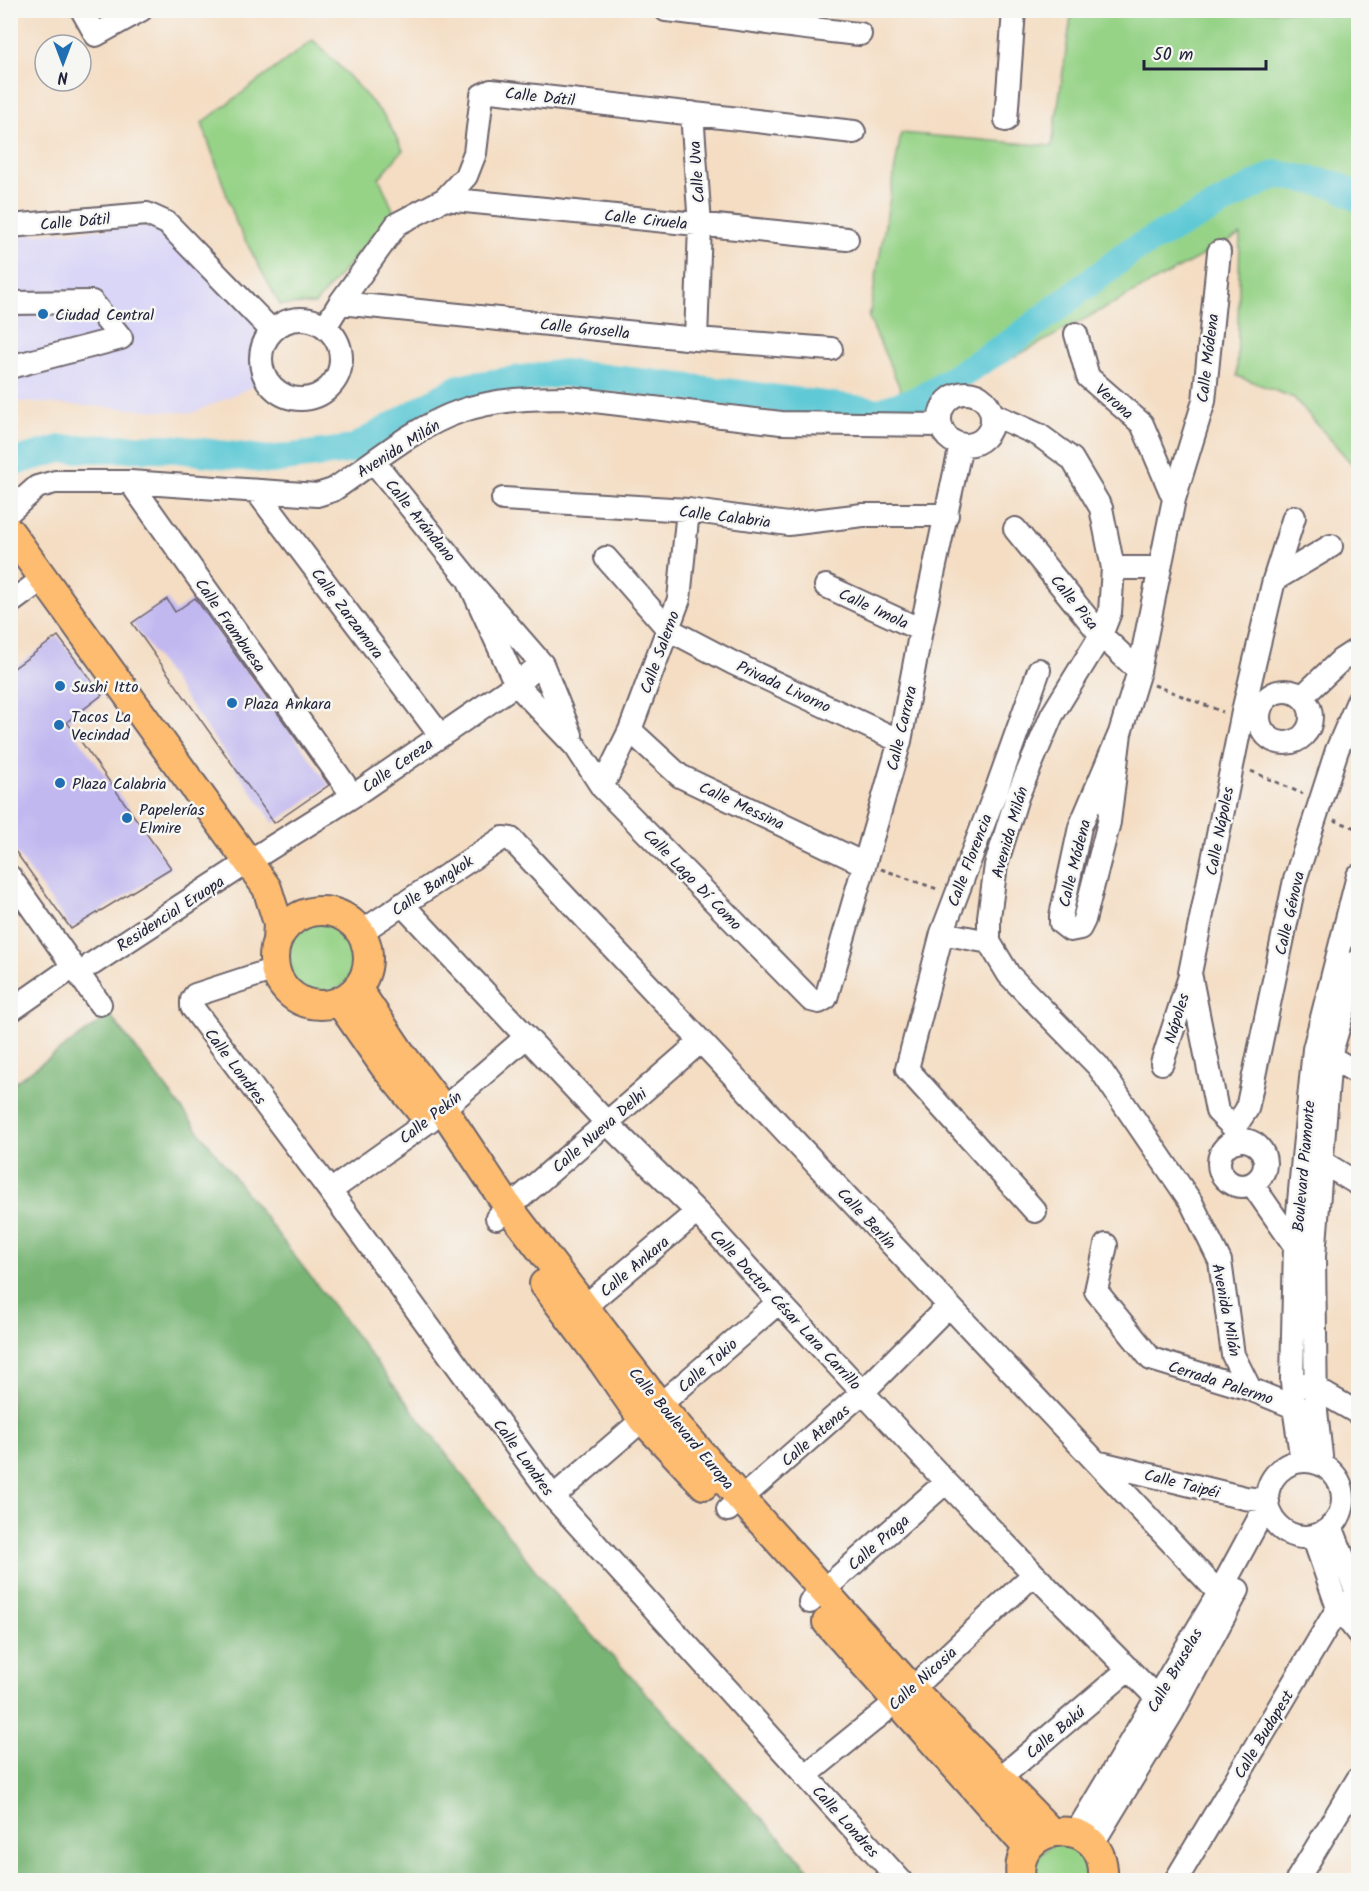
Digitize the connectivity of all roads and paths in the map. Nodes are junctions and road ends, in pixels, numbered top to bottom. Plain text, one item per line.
1 (82, 10) edge
2 (141, 10) edge
3 (666, 10) edge
4 (1014, 10) edge
5 (726, 13) edge
6 (828, 21) edge
7 (860, 34) dead end
8 (692, 112) junction
9 (1006, 120) dead end
10 (854, 132) dead end
11 (445, 199) junction
12 (700, 225) junction
13 (10, 226) edge
14 (847, 239) dead end
15 (1219, 252) dead end
16 (345, 297) junction
17 (10, 303) edge
18 (325, 327) junction
19 (272, 331) junction
20 (696, 331) junction
21 (1076, 334) dead end
22 (831, 349) dead end
23 (10, 367) edge
24 (992, 414) junction
25 (940, 425) junction
26 (962, 445) junction
27 (374, 462) junction
28 (130, 482) junction
29 (257, 492) junction
30 (503, 499) dead end
31 (1174, 499) junction
32 (688, 510) junction
33 (10, 511) edge
34 (947, 515) junction
35 (1294, 517) dead end
36 (1015, 528) dead end
37 (10, 532) edge
38 (1331, 546) dead end
39 (606, 558) dead end
40 (1113, 568) junction
41 (1160, 568) junction
42 (44, 578) junction
43 (468, 579) junction
44 (1274, 580) junction
45 (826, 586) dead end
46 (10, 603) edge
47 (668, 629) junction
48 (921, 630) junction
49 (1101, 635) junction
50 (1359, 649) edge
51 (542, 664) junction
52 (1039, 670) dead end
53 (1138, 675) junction
54 (516, 684) junction
55 (1302, 697) junction
56 (1359, 701) edge
57 (1249, 712) junction
58 (630, 730) junction
59 (1120, 733) junction
60 (440, 735) junction
61 (900, 741) junction
62 (576, 747) junction
63 (1233, 763) junction
64 (602, 787) junction
65 (1007, 793) junction
66 (353, 796) junction
67 (1317, 813) junction
68 (1359, 829) edge
69 (502, 838) joint
70 (248, 861) junction
71 (864, 864) junction
72 (1359, 876) edge
73 (10, 877) edge
74 (267, 888) junction
75 (956, 895) junction
76 (402, 904) junction
77 (308, 913) junction
78 (361, 932) junction
79 (942, 933) junction
80 (277, 941) junction
81 (989, 942) junction
82 (1349, 951) edge
83 (1359, 961) edge
84 (83, 966) junction
85 (275, 969) junction
86 (1190, 973) junction
87 (348, 994) junction
88 (819, 1002) joint
89 (100, 1004) dead end
90 (10, 1011) edge
91 (525, 1038) junction
92 (700, 1042) junction
93 (1322, 1052) junction
94 (1162, 1063) dead end
95 (1359, 1073) edge
96 (436, 1115) junction
97 (607, 1123) junction
98 (1236, 1135) junction
99 (1312, 1160) junction
100 (1252, 1184) junction
101 (1359, 1184) edge
102 (330, 1191) junction
103 (1035, 1211) dead end
104 (697, 1212) junction
105 (503, 1213) junction
106 (1106, 1245) dead end
107 (1305, 1251) junction
108 (779, 1302) junction
109 (949, 1305) junction
110 (577, 1314) junction
111 (1292, 1380) junction
112 (1250, 1389) junction
113 (863, 1392) junction
114 (1316, 1400) junction
115 (1294, 1407) junction
116 (651, 1413) junction
117 (1359, 1413) edge
118 (1096, 1462) junction
119 (1312, 1463) junction
120 (946, 1482) junction
121 (553, 1497) junction
122 (734, 1505) junction
123 (1270, 1509) junction
124 (1336, 1523) edge
125 (1034, 1574) junction
126 (817, 1596) junction
127 (1358, 1596) edge
128 (1225, 1598) junction
129 (1338, 1608) junction
130 (1359, 1633) edge
131 (1129, 1669) junction
132 (905, 1695) junction
133 (1165, 1705) junction
134 (804, 1776) junction
135 (1359, 1779) edge
136 (989, 1787) junction
137 (1062, 1839) junction
138 (900, 1881) edge
139 (1021, 1881) edge
140 (1104, 1881) edge
141 (1176, 1881) edge
142 (1297, 1881) edge

1 - 2 street
3 - 5 street
4 - 9 street
5 - 6 street
6 - 7 street
8 - 10 street, Calle Dátil
8 - 11 street, Calle Dátil
8 - 12 street, Calle Uva
11 - 12 street, Calle Ciruela
11 - 16 street, Calle Dátil
12 - 14 street, Calle Ciruela
12 - 20 street, Calle Uva
13 - 19 street, Calle Dátil
15 - 31 street, Calle Módena
16 - 18 street, Calle Dátil
16 - 20 street, Calle Grosella
17 - 23 street
18 - 19 street
18 - 19 street
20 - 22 street, Calle Grosella
21 - 31 street, Verona
24 - 25 street
24 - 26 street
24 - 40 street, Avenida Milán
25 - 26 street
25 - 27 street, Avenida Milán
26 - 34 street, Calle Carrara
27 - 29 street, Avenida Milán
27 - 43 street, Calle Arándano
28 - 29 street, Avenida Milán
28 - 33 street, Avenida Milán
28 - 66 street, Calle Frambuesa
29 - 60 street, Calle Zarzamora
30 - 32 street, Calle Calabria
31 - 41 street, Calle Módena
32 - 34 street, Calle Calabria
32 - 47 street, Calle Salerno
34 - 48 street, Calle Carrara
35 - 44 street, Calle Nápoles
36 - 49 street, Calle Pisa
37 - 42 main road
38 - 44 street
39 - 47 street
40 - 41 street
40 - 49 street, Avenida Milán
41 - 53 street, Calle Módena
42 - 46 street
42 - 70 main road
43 - 51 street, Calle Arándano
43 - 54 street, Calle Arándano
44 - 57 street, Calle Nápoles
45 - 48 street, Calle Imola
47 - 58 street, Calle Salerno
47 - 61 street, Privada Livorno
48 - 61 street, Calle Carrara
49 - 53 street, Calle Pisa
49 - 65 street, Avenida Milán
50 - 55 street
51 - 54 street, Calle Cereza
51 - 62 street, Calle Lago Dí Como
52 - 65 street, Calle Florencia
53 - 57 path
53 - 59 street, Calle Módena
54 - 60 street, Calle Cereza
54 - 62 street, Calle Lago Dí Como
55 - 57 street
55 - 57 street
56 - 67 street, Calle Génova
57 - 63 street, Calle Nápoles
58 - 64 street, Calle Salerno
58 - 71 street, Calle Messina
59 - 59 street, Calle Módena
60 - 66 street, Calle Cereza
61 - 71 street, Calle Carrara
62 - 64 street, Calle Lago Dí Como
63 - 67 path
63 - 86 street, Calle Nápoles
64 - 88 street, Calle Lago Dí Como
65 - 75 street, Calle Florencia
65 - 81 street, Avenida Milán
66 - 70 street, Calle Cereza
67 - 68 path
67 - 98 street, Calle Génova
69 - 76 street, Calle Bangkok
69 - 92 street, Calle Berlín
70 - 74 main road
70 - 84 street, Residencial Eruopa
71 - 75 path
71 - 88 street, Calle Carrara
72 - 82 street, Boulevard Piamonte
73 - 84 street
74 - 77 main road
74 - 80 main road
75 - 79 street, Calle Florencia
76 - 78 street, Calle Bangkok
76 - 91 street, Calle Doctor César Lara Carrillo
77 - 78 main road
77 - 80 main road
78 - 87 main road
79 - 81 street
79 - 103 street, Calle Florencia
80 - 85 main road
81 - 112 street, Avenida Milán
82 - 93 street, Boulevard Piamonte
83 - 93 street, Boulevard Piamonte
84 - 89 street
84 - 90 street, Residencial Eruopa
85 - 87 main road
85 - 102 street, Calle Londres
86 - 94 street, Nápoles
86 - 98 street, Calle Nápoles
87 - 96 main road, Calle Boulevard Europa
91 - 96 street, Calle Pekín
91 - 97 street, Calle Doctor César Lara Carrillo
92 - 97 street, Calle Nueva Delhi
92 - 109 street, Calle Berlín
93 - 95 street
93 - 99 street, Boulevard Piamonte
96 - 102 street, Calle Pekín
96 - 105 main road, Calle Boulevard Europa
97 - 104 street, Calle Doctor César Lara Carrillo
97 - 105 street, Calle Nueva Delhi
98 - 100 street, Calle Nápoles
98 - 100 street
99 - 101 street
99 - 107 street, Boulevard Piamonte
100 - 107 street
102 - 121 street, Calle Londres
104 - 108 street, Calle Doctor César Lara Carrillo
104 - 110 street, Calle Ankara
105 - 110 main road, Calle Boulevard Europa
106 - 112 street, Cerrada Palermo
107 - 111 street, Boulevard Piamonte
107 - 114 street, Boulevard Piamonte
108 - 113 street, Calle Doctor César Lara Carrillo
108 - 116 street, Calle Tokio
109 - 113 street, Calle Atenas
109 - 118 street, Calle Berlín
110 - 116 main road, Calle Boulevard Europa
111 - 114 street
111 - 115 street, Boulevard Piamonte
112 - 115 street, Cerrada Palermo
113 - 120 street, Calle Doctor César Lara Carrillo
113 - 122 street, Calle Atenas
114 - 115 street, Cerrada Palermo
114 - 117 street
114 - 119 street, Boulevard Piamonte
115 - 119 street, Boulevard Piamonte
116 - 121 street, Calle Tokio
116 - 122 main road, Calle Boulevard Europa
118 - 123 street, Calle Taipéi
118 - 128 street, Calle Berlín
119 - 123 street
119 - 124 street
120 - 125 street, Calle Doctor César Lara Carrillo
120 - 126 street, Calle Praga
121 - 134 street, Calle Londres
122 - 126 main road, Calle Boulevard Europa
123 - 124 street
123 - 128 street, Calle Bruselas
124 - 127 street
124 - 129 street
125 - 131 street, Calle Doctor César Lara Carrillo
125 - 132 street, Calle Nicosia
126 - 132 main road, Calle Boulevard Europa
127 - 129 street, Calle Budapest
128 - 133 street, Calle Bruselas
129 - 130 street
129 - 141 street, Calle Budapest
131 - 133 street, Calle Doctor César Lara Carrillo
131 - 136 street, Calle Bakú
132 - 134 street, Calle Nicosia
132 - 136 main road, Calle Boulevard Europa
133 - 137 street, Calle Bruselas
134 - 138 street, Calle Londres
135 - 142 street
136 - 137 main road, Calle Boulevard Europa
137 - 139 main road
137 - 140 main road

